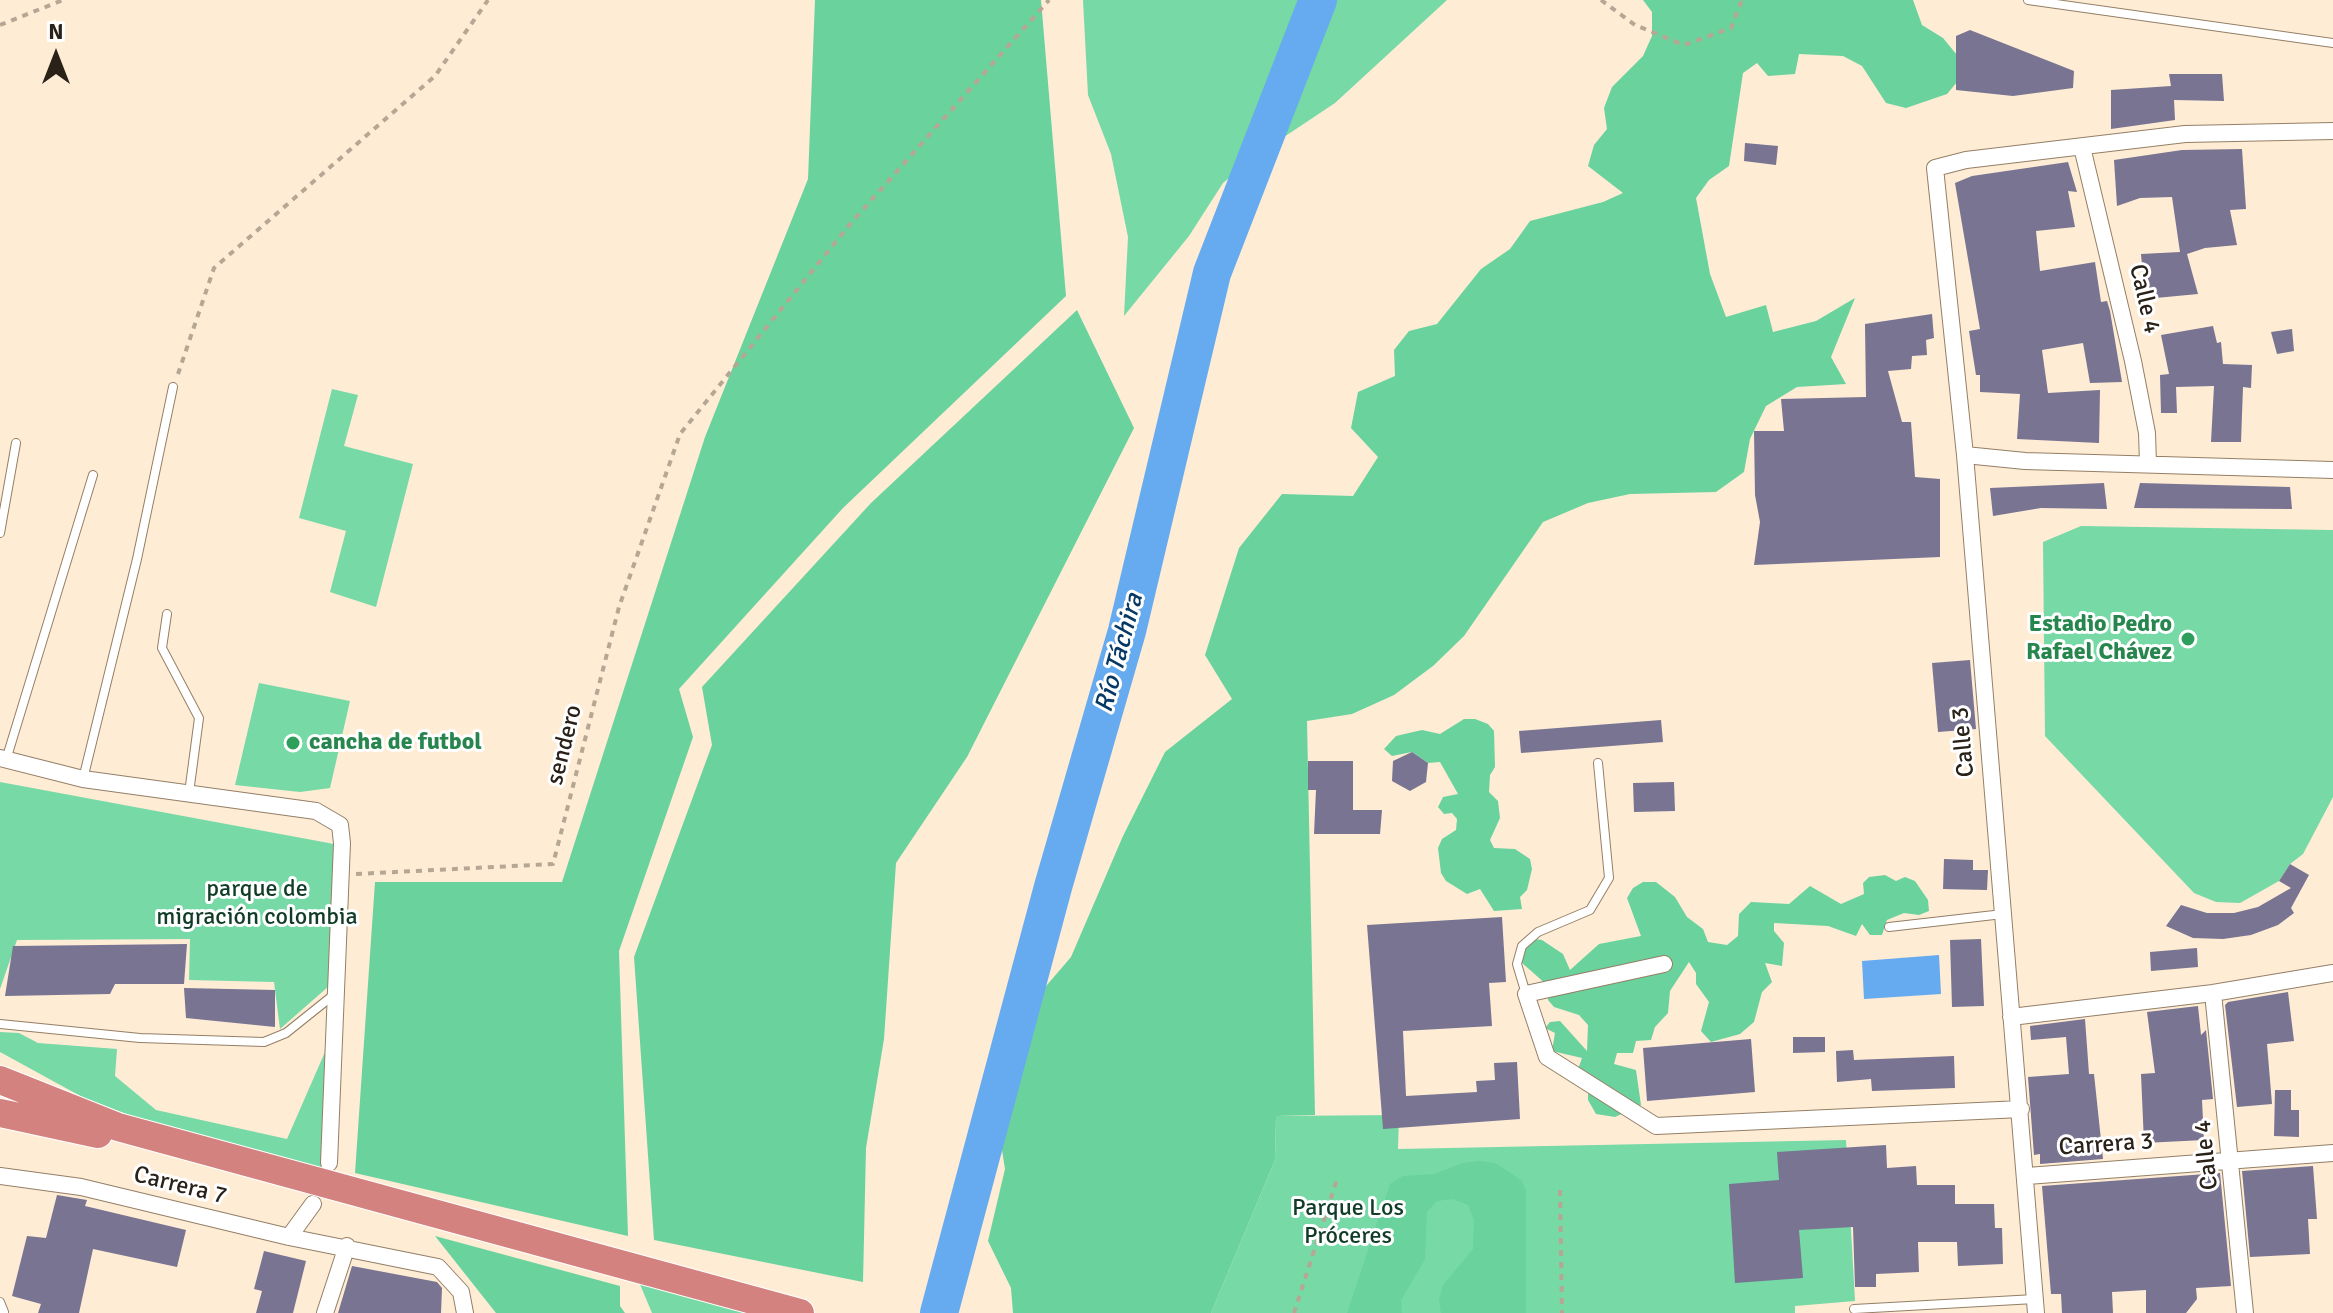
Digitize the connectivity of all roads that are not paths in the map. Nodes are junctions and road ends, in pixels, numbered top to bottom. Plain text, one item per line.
1 (2028, 0) edge
2 (2333, 43) edge
3 (2333, 131) edge
4 (2082, 147) junction
5 (173, 387) road end
6 (16, 443) dead end
7 (1965, 455) junction
8 (2148, 464) junction
9 (2333, 470) edge
10 (93, 475) dead end
11 (0, 533) edge
12 (167, 614) dead end
13 (3, 759) edge
14 (1598, 763) dead end
15 (83, 779) junction
16 (189, 793) junction
17 (2003, 914) junction
18 (1889, 927) dead end
19 (1664, 964) dead end
20 (2333, 973) edge
21 (336, 993) junction
22 (2213, 993) junction
23 (1526, 994) junction
24 (2011, 1017) junction
25 (0, 1024) edge
26 (0, 1080) edge
27 (2021, 1109) junction
28 (0, 1113) edge
29 (166, 1140) junction
30 (2333, 1153) edge
31 (2232, 1160) junction
32 (329, 1163) dead end
33 (0, 1176) edge
34 (2027, 1176) junction
35 (313, 1204) dead end
36 (289, 1237) junction
37 (347, 1246) junction
38 (0, 1302) edge
39 (2001, 1302) junction
40 (2036, 1306) edge
41 (1854, 1309) dead end
42 (4, 1312) edge
43 (325, 1313) edge
44 (465, 1313) edge
45 (800, 1313) edge
46 (2002, 1313) edge
47 (2245, 1313) edge

1 - 2 lane
3 - 4 street
4 - 7 street, Calle 3
4 - 8 street, Calle 4
5 - 15 lane
6 - 11 lane
7 - 8 street
7 - 17 street, Calle 3
8 - 9 street
10 - 13 lane
12 - 16 lane
13 - 15 street
14 - 23 lane
15 - 16 street
16 - 21 street
17 - 18 lane
17 - 24 street, Calle 3
19 - 23 street
20 - 22 street
21 - 25 lane
21 - 32 street
22 - 24 street
22 - 31 street, Calle 4
23 - 27 street
24 - 27 street, Calle 3
26 - 29 highway
27 - 34 street, Calle 3
28 - 29 highway
29 - 45 highway
30 - 31 street, Carrera 3
31 - 34 street, Carrera 3
31 - 47 street, Calle 4
33 - 36 street, Carrera 7
34 - 40 street, Calle 3
35 - 36 street
36 - 37 street, Carrera 7
37 - 43 street
37 - 44 street, Carrera 7
38 - 42 lane
39 - 40 lane
39 - 41 lane
39 - 46 lane

